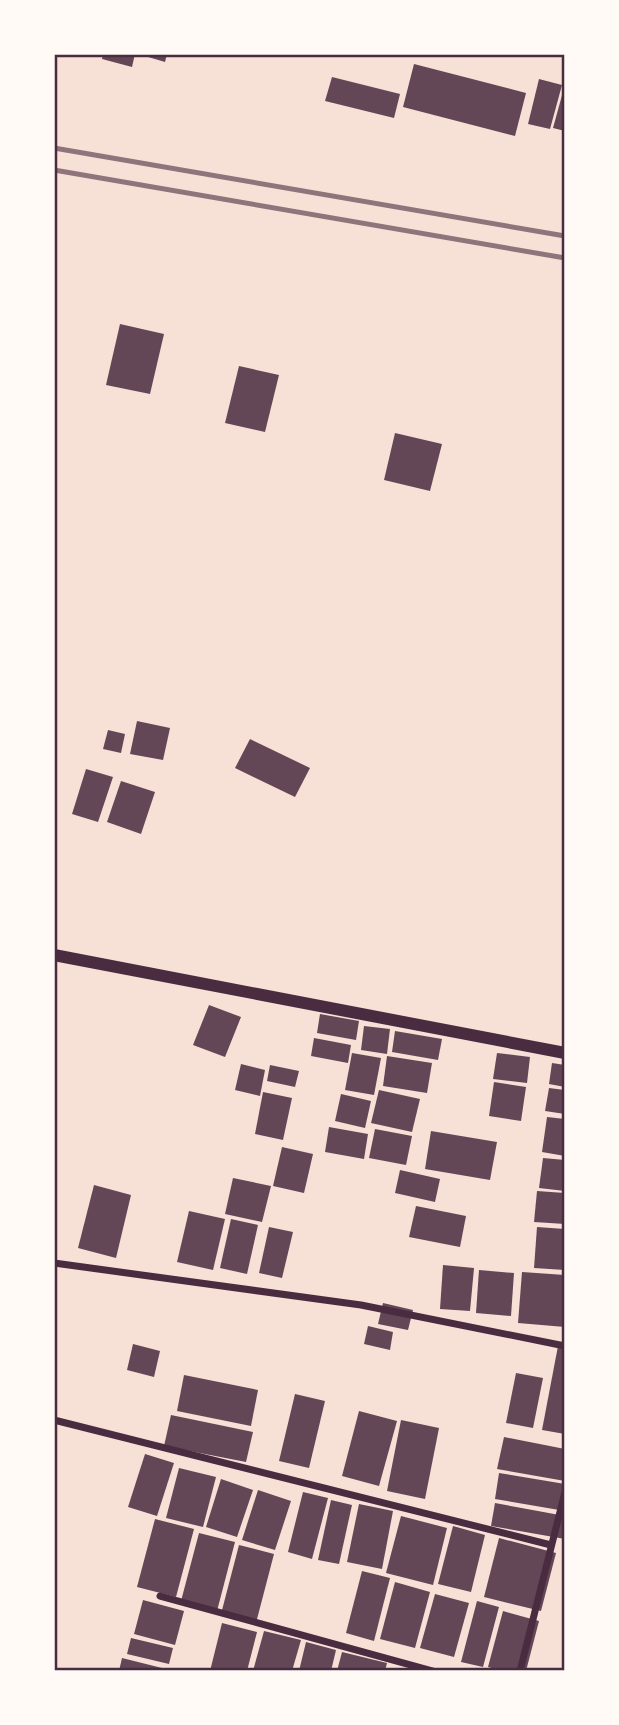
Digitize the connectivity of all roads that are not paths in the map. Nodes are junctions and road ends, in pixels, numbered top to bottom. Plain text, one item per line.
1 (54, 956) edge
2 (565, 1053) edge
3 (54, 1263) edge
4 (565, 1346) edge
5 (54, 1420) edge
6 (565, 1492) edge
7 (551, 1545) junction
8 (160, 1596) dead end
9 (433, 1671) edge
10 (520, 1671) edge

1 - 2 street
3 - 4 street
5 - 7 street
6 - 7 street
7 - 10 street
8 - 9 street

